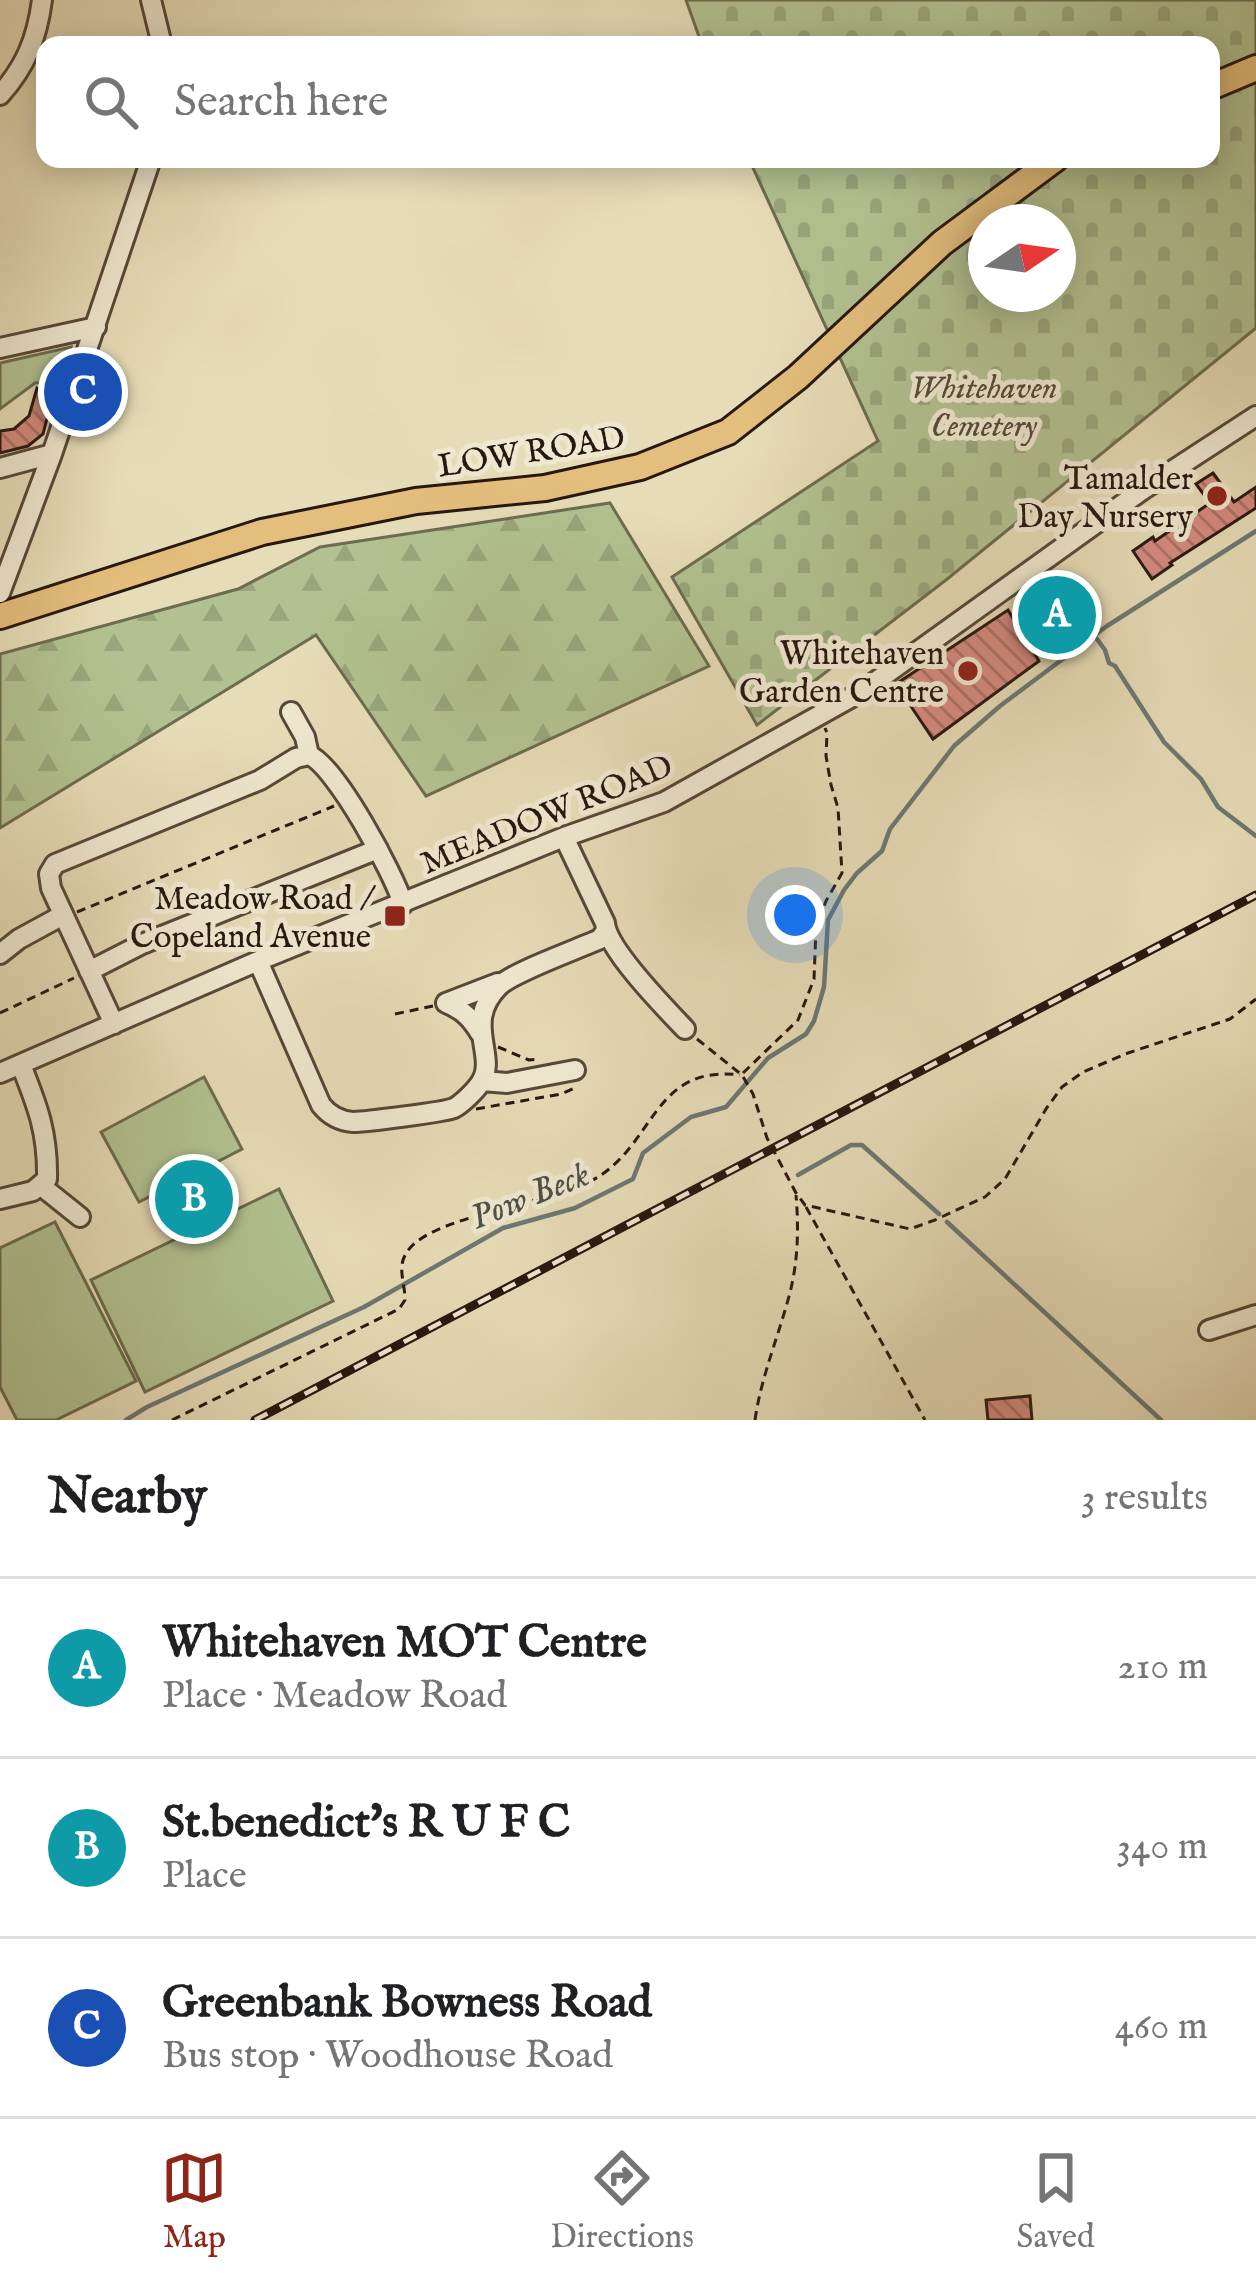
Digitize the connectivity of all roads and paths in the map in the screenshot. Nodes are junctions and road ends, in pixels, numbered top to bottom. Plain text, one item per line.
1 (42, 0) edge
2 (151, 0) edge
3 (160, 36) edge
4 (1256, 68) edge
5 (1220, 82) edge
6 (0, 95) edge
7 (148, 168) edge
8 (1043, 168) edge
9 (96, 327) junction
10 (0, 348) edge
11 (1256, 416) edge
12 (52, 454) junction
13 (0, 467) edge
14 (1, 590) edge
15 (0, 616) edge
16 (291, 712) dead end
17 (818, 716) junction
18 (309, 755) junction
19 (347, 800) junction
20 (564, 837) junction
21 (378, 849) junction
22 (403, 904) junction
23 (64, 916) junction
24 (605, 932) junction
25 (0, 954) edge
26 (259, 961) junction
27 (90, 970) junction
28 (503, 982) junction
29 (1256, 1000) edge
30 (446, 1004) junction
31 (0, 1013) edge
32 (395, 1014) dead end
33 (114, 1024) junction
34 (685, 1029) joint
35 (481, 1036) junction
36 (551, 1059) dead end
37 (21, 1065) junction
38 (575, 1070) joint
39 (0, 1073) edge
40 (742, 1075) junction
41 (482, 1082) junction
42 (452, 1108) junction
43 (40, 1185) junction
44 (796, 1193) junction
45 (0, 1199) edge
46 (805, 1205) junction
47 (80, 1216) dead end
48 (1256, 1315) edge
49 (1209, 1330) dead end
50 (172, 1420) edge
51 (755, 1420) edge
52 (925, 1420) edge

1 - 6 street
2 - 3 street
4 - 5 main road
7 - 9 street
8 - 15 main road, LOW ROAD
9 - 10 street
9 - 12 street
11 - 17 street, MEADOW ROAD
12 - 13 street
12 - 14 street
16 - 18 street
17 - 20 street, MEADOW ROAD
17 - 40 path
18 - 19 street
18 - 23 street
19 - 21 street
19 - 23 path
20 - 22 street, MEADOW ROAD
20 - 24 street
21 - 22 street
21 - 27 street
22 - 26 street, MEADOW ROAD
23 - 25 street
23 - 27 street
24 - 28 street
24 - 34 street
26 - 33 street, MEADOW ROAD
26 - 42 street
27 - 31 path
27 - 33 street
28 - 30 street
28 - 35 street
29 - 46 path
30 - 32 path
30 - 35 street
33 - 37 street, MEADOW ROAD
34 - 40 path
35 - 36 path
35 - 41 street
37 - 39 street, MEADOW ROAD
37 - 43 street
38 - 41 street
38 - 42 path
40 - 44 path
40 - 50 path
41 - 42 street
43 - 45 street
43 - 47 street
44 - 46 path
44 - 51 path
46 - 52 path
48 - 49 street

